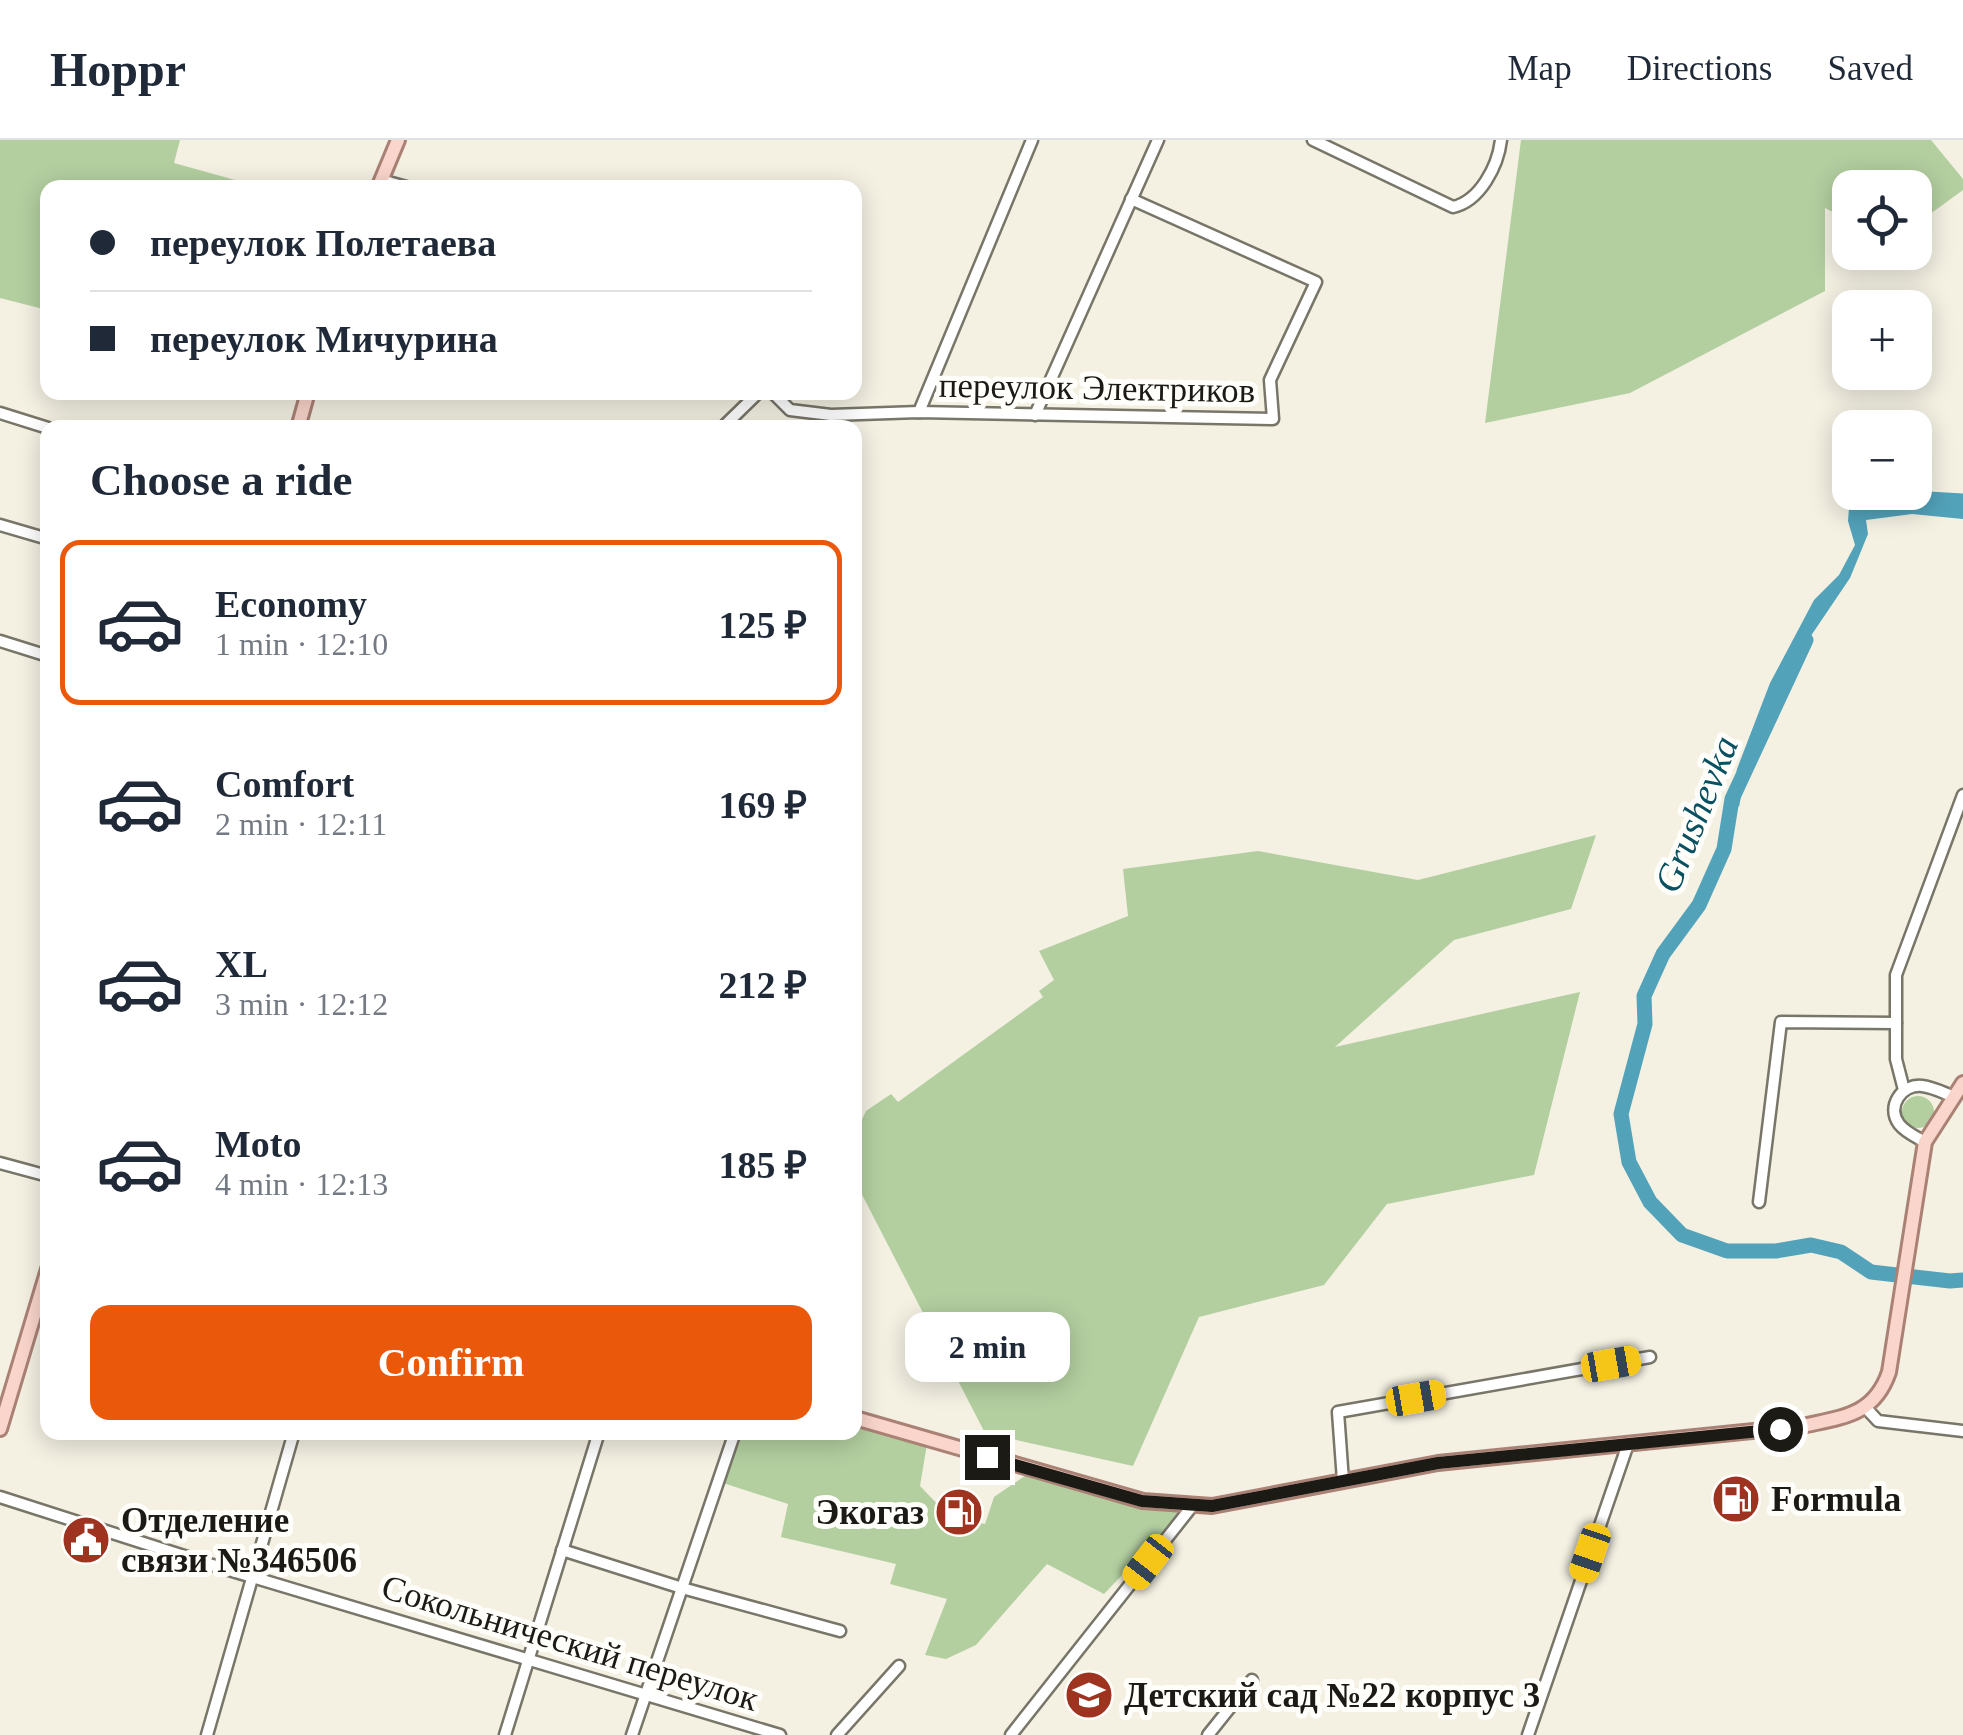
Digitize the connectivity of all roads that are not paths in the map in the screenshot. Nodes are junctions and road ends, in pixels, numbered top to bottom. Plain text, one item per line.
1 (398, 140) edge
2 (1032, 140) edge
3 (1158, 140) edge
4 (1314, 140) edge
5 (1501, 140) edge
6 (382, 180) edge
7 (1132, 199) junction
8 (751, 400) edge
9 (780, 400) edge
10 (919, 412) junction
11 (0, 413) edge
12 (1035, 416) junction
13 (730, 420) edge
14 (40, 426) edge
15 (0, 525) edge
16 (40, 537) edge
17 (0, 641) edge
18 (40, 654) edge
19 (1963, 795) edge
20 (1896, 1022) junction
21 (1963, 1083) edge
22 (1904, 1090) junction
23 (1952, 1096) junction
24 (1925, 1142) junction
25 (0, 1163) edge
26 (40, 1174) edge
27 (1759, 1202) dead end
28 (40, 1296) edge
29 (1650, 1356) dead end
30 (1865, 1407) junction
31 (862, 1420) edge
32 (0, 1429) edge
33 (1963, 1430) edge
34 (292, 1440) edge
35 (596, 1440) edge
36 (731, 1440) edge
37 (1628, 1444) junction
38 (1343, 1481) junction
39 (0, 1496) edge
40 (1194, 1505) junction
41 (562, 1550) junction
42 (252, 1576) junction
43 (682, 1588) junction
44 (840, 1631) dead end
45 (528, 1659) junction
46 (898, 1666) dead end
47 (1252, 1680) dead end
48 (645, 1694) junction
49 (207, 1735) edge
50 (505, 1735) edge
51 (632, 1735) edge
52 (780, 1735) edge
53 (837, 1735) edge
54 (1011, 1735) edge
55 (1208, 1735) edge
56 (1528, 1735) edge

1 - 6 main road
2 - 10 street
3 - 7 street
4 - 5 street
7 - 12 street
7 - 12 street, переулок Электриков
8 - 13 street
9 - 10 street, переулок Электриков
10 - 12 street, переулок Электриков
11 - 14 street
15 - 16 street
17 - 18 street
19 - 20 street
20 - 22 street
20 - 27 street
21 - 23 main road
22 - 23 street
22 - 24 street
23 - 24 main road
24 - 30 main road
25 - 26 street
28 - 32 main road
29 - 38 street
30 - 33 street
30 - 37 main road
31 - 40 main road
34 - 42 street
35 - 41 street
36 - 43 street
37 - 38 main road
37 - 56 street
38 - 40 main road
39 - 42 street, Сокольнический переулок
40 - 54 street
41 - 43 street
41 - 45 street
42 - 45 street, Сокольнический переулок
42 - 49 street
43 - 44 street
43 - 48 street
45 - 48 street, Сокольнический переулок
45 - 50 street
46 - 53 street
47 - 55 street
48 - 51 street
48 - 52 street, Сокольнический переулок

